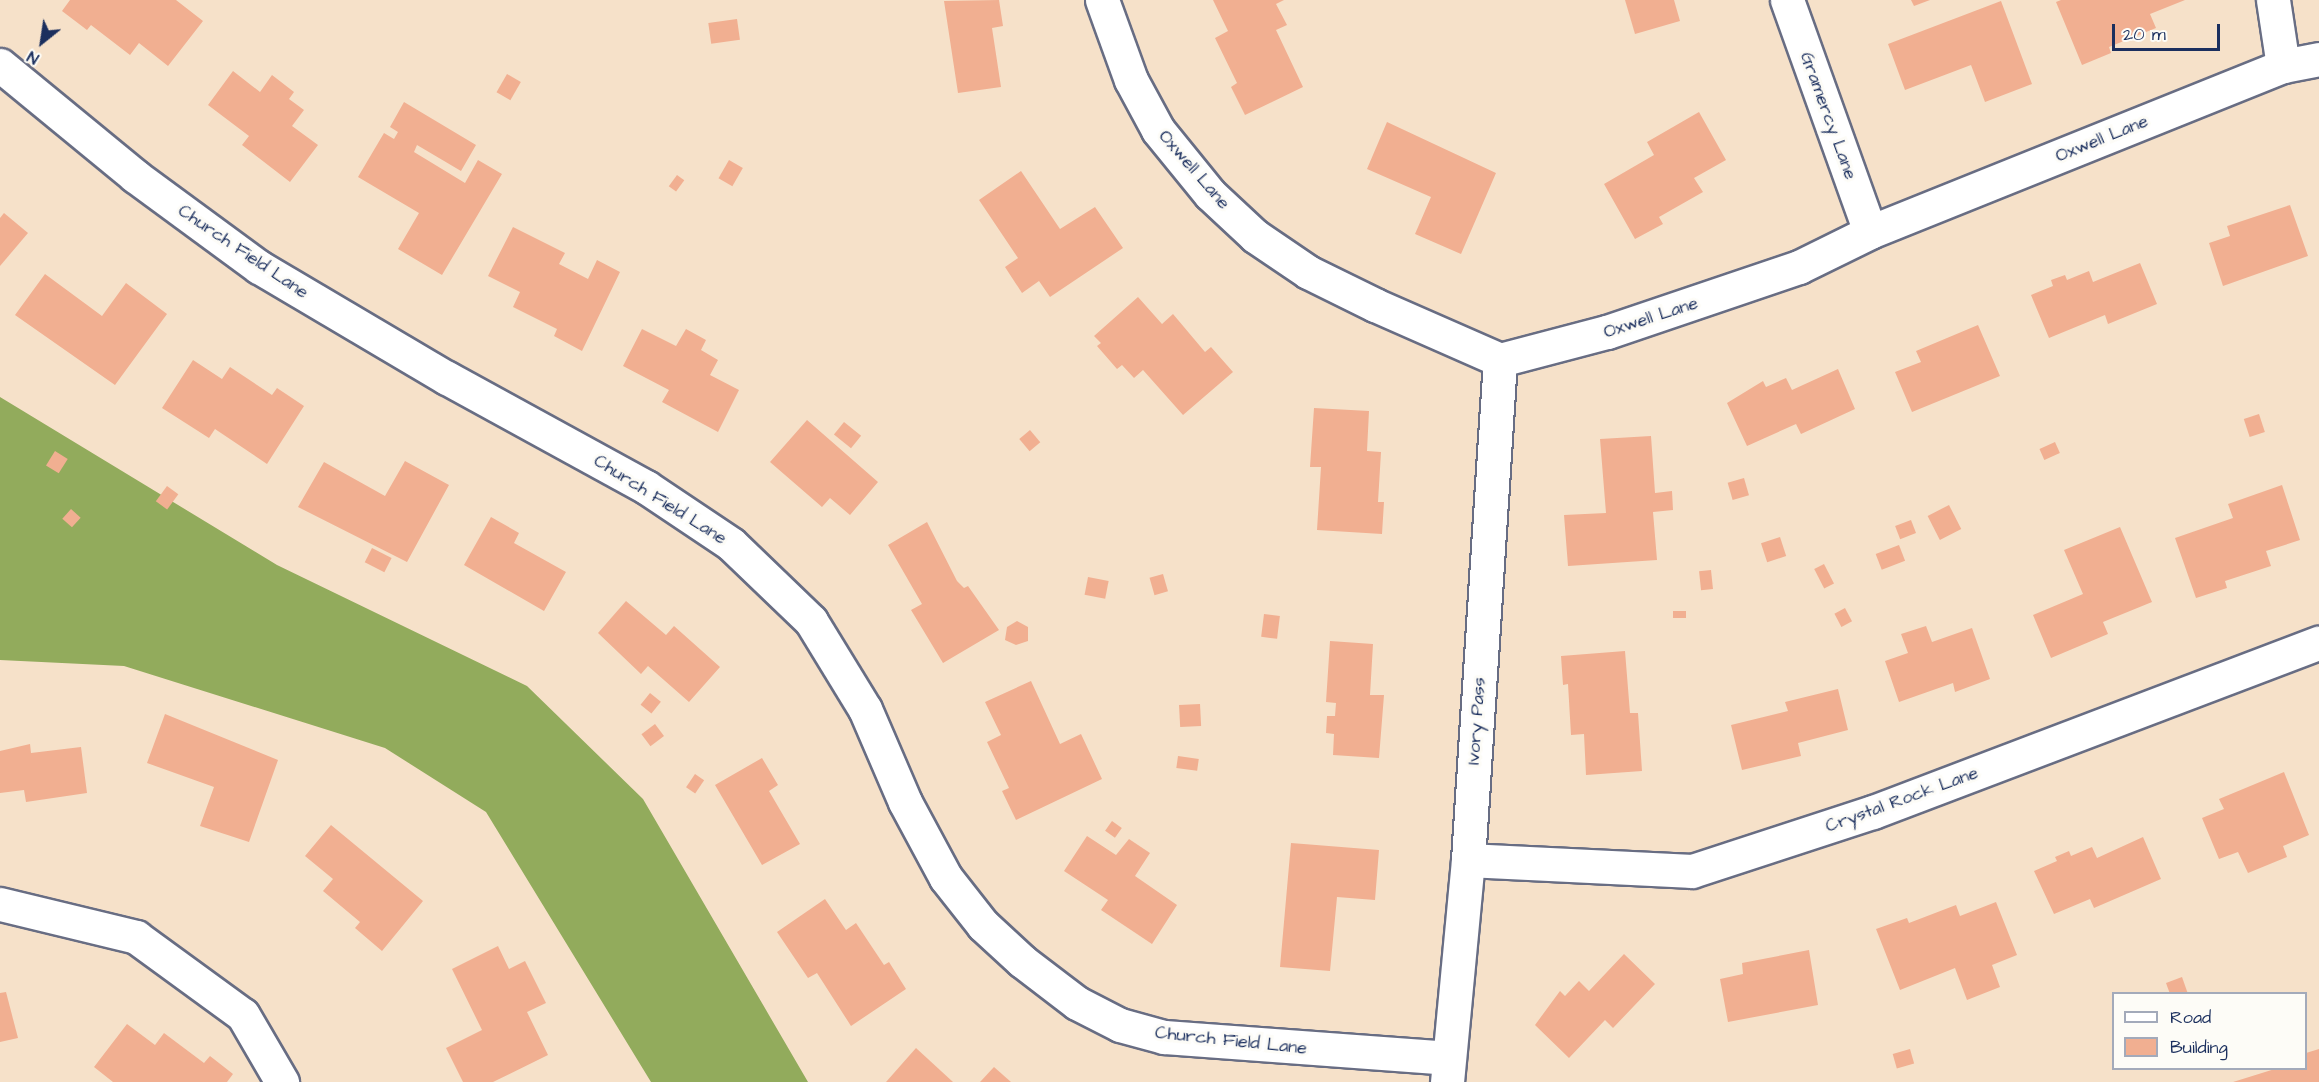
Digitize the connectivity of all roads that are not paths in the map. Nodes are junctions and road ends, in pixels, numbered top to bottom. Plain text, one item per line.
1 (1102, 0) edge
2 (1786, 0) edge
3 (2272, 0) edge
4 (2319, 59) edge
5 (0, 65) edge
6 (2283, 66) junction
7 (1870, 232) junction
8 (1500, 360) junction
9 (2319, 643) edge
10 (1468, 860) junction
11 (0, 904) edge
12 (1447, 1070) edge
13 (282, 1082) edge

1 - 8 street, Oxwell Lane
2 - 7 street, Gramercy Lane
3 - 6 street
4 - 6 street, Oxwell Lane
5 - 12 street, Church Field Lane
6 - 7 street, Oxwell Lane
7 - 8 street, Oxwell Lane
8 - 10 street, Ivory Pass
9 - 10 street, Crystal Rock Lane
10 - 12 street, Ivory Pass
11 - 13 street

